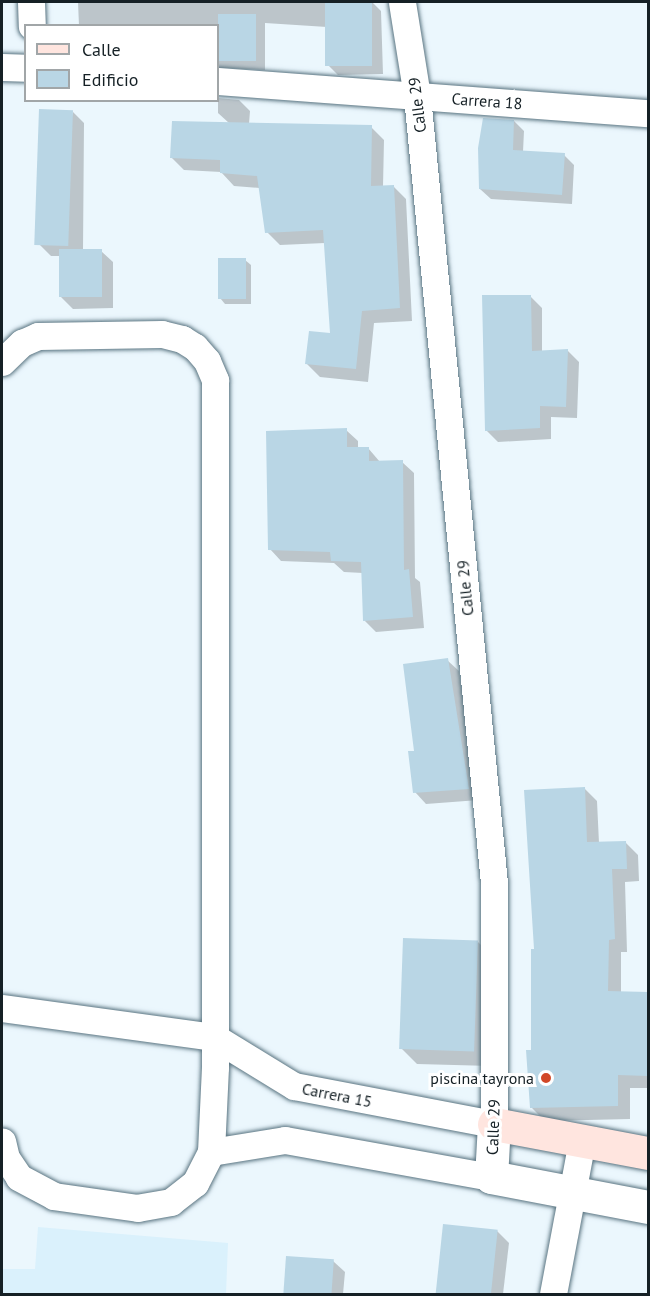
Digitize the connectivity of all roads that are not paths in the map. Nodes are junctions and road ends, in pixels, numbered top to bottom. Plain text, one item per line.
1 (31, 2) edge
2 (402, 2) edge
3 (32, 24) edge
4 (2, 68) edge
5 (24, 68) edge
6 (219, 81) edge
7 (417, 96) junction
8 (648, 113) edge
9 (2, 362) edge
10 (2, 1008) edge
11 (214, 1037) junction
12 (494, 1124) junction
13 (582, 1140) junction
14 (2, 1141) edge
15 (211, 1152) junction
16 (648, 1153) edge
17 (491, 1178) junction
18 (571, 1193) junction
19 (648, 1207) edge
20 (553, 1294) edge

1 - 3 street
2 - 7 street, Calle 29
4 - 5 street
6 - 7 street, Carrera 18
7 - 8 street, Carrera 18
7 - 12 street, Calle 29
9 - 11 street
10 - 11 street, Carrera 15
11 - 12 street, Carrera 15
11 - 15 street
12 - 13 main road, Carrera 15
12 - 17 street, Calle 29
13 - 16 main road, Carrera 15
13 - 18 street
14 - 15 street
15 - 17 street
17 - 18 street
18 - 19 street
18 - 20 street

